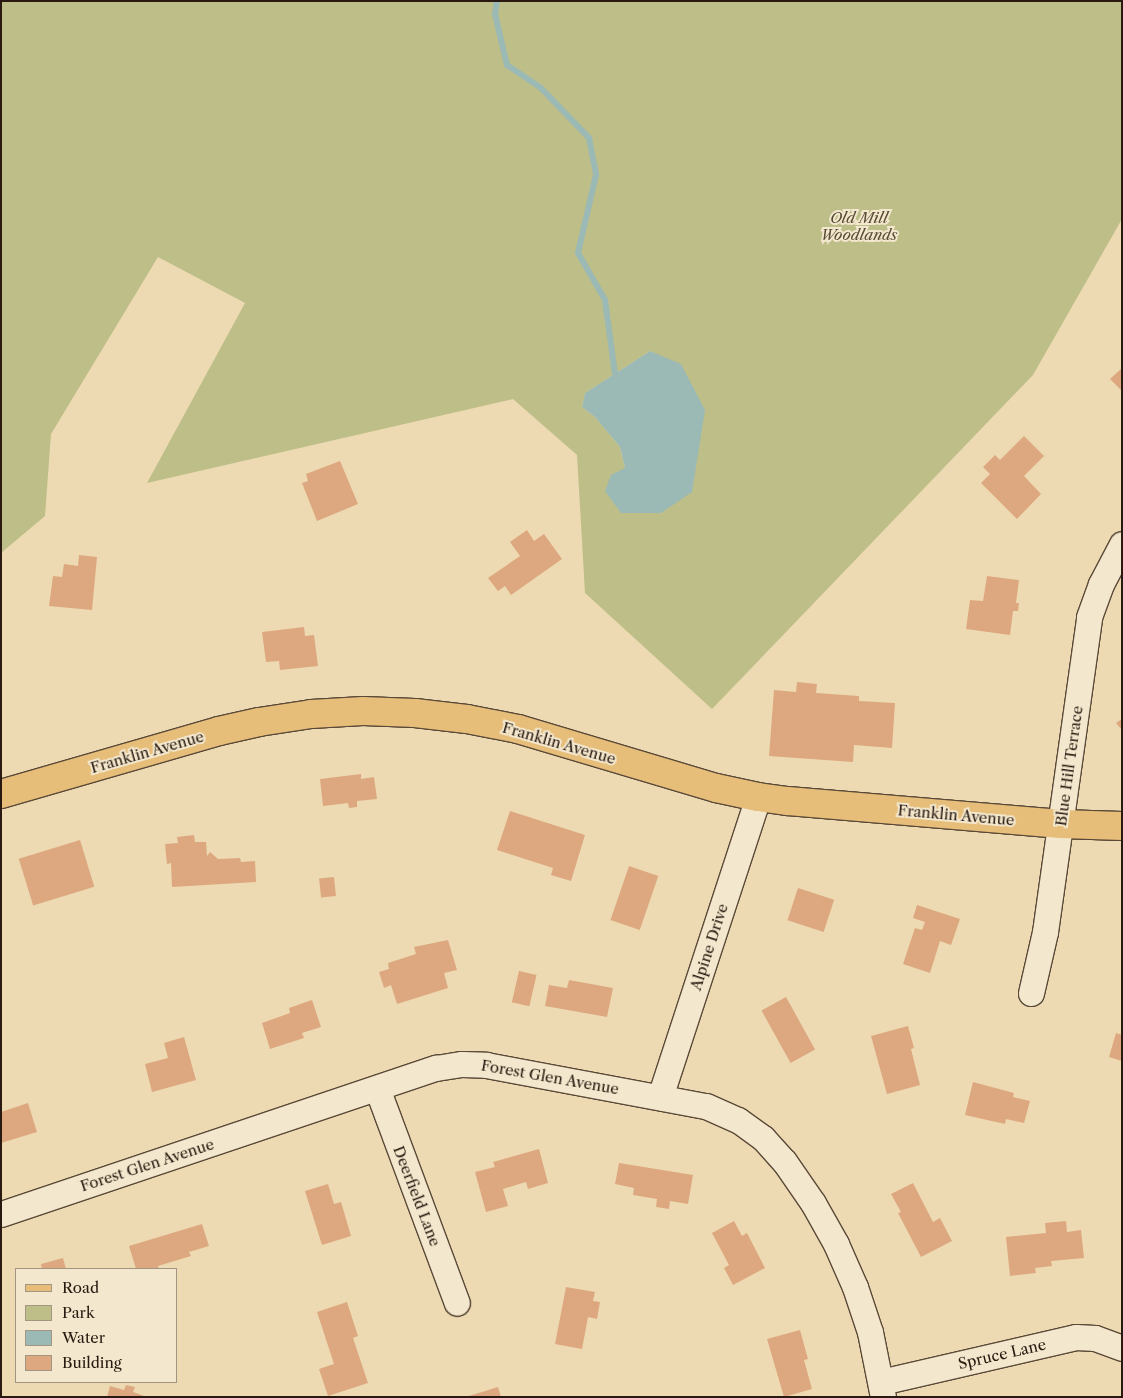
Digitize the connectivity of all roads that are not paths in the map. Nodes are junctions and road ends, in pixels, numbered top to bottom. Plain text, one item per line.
1 (1122, 544) edge
2 (1, 794) edge
3 (758, 796) junction
4 (1061, 824) junction
5 (1122, 826) edge
6 (1032, 993) dead end
7 (377, 1088) junction
8 (660, 1097) junction
9 (1, 1214) edge
10 (457, 1303) dead end
11 (1122, 1348) edge
12 (882, 1389) edge

1 - 4 street, Blue Hill Terrace
2 - 3 main road, Franklin Avenue
3 - 4 main road, Franklin Avenue
3 - 8 street, Alpine Drive
4 - 5 main road, Franklin Avenue
4 - 6 street, Blue Hill Terrace
7 - 8 street, Forest Glen Avenue
7 - 9 street, Forest Glen Avenue
7 - 10 street, Deerfield Lane
8 - 12 street, Forest Glen Avenue
11 - 12 street, Spruce Lane

